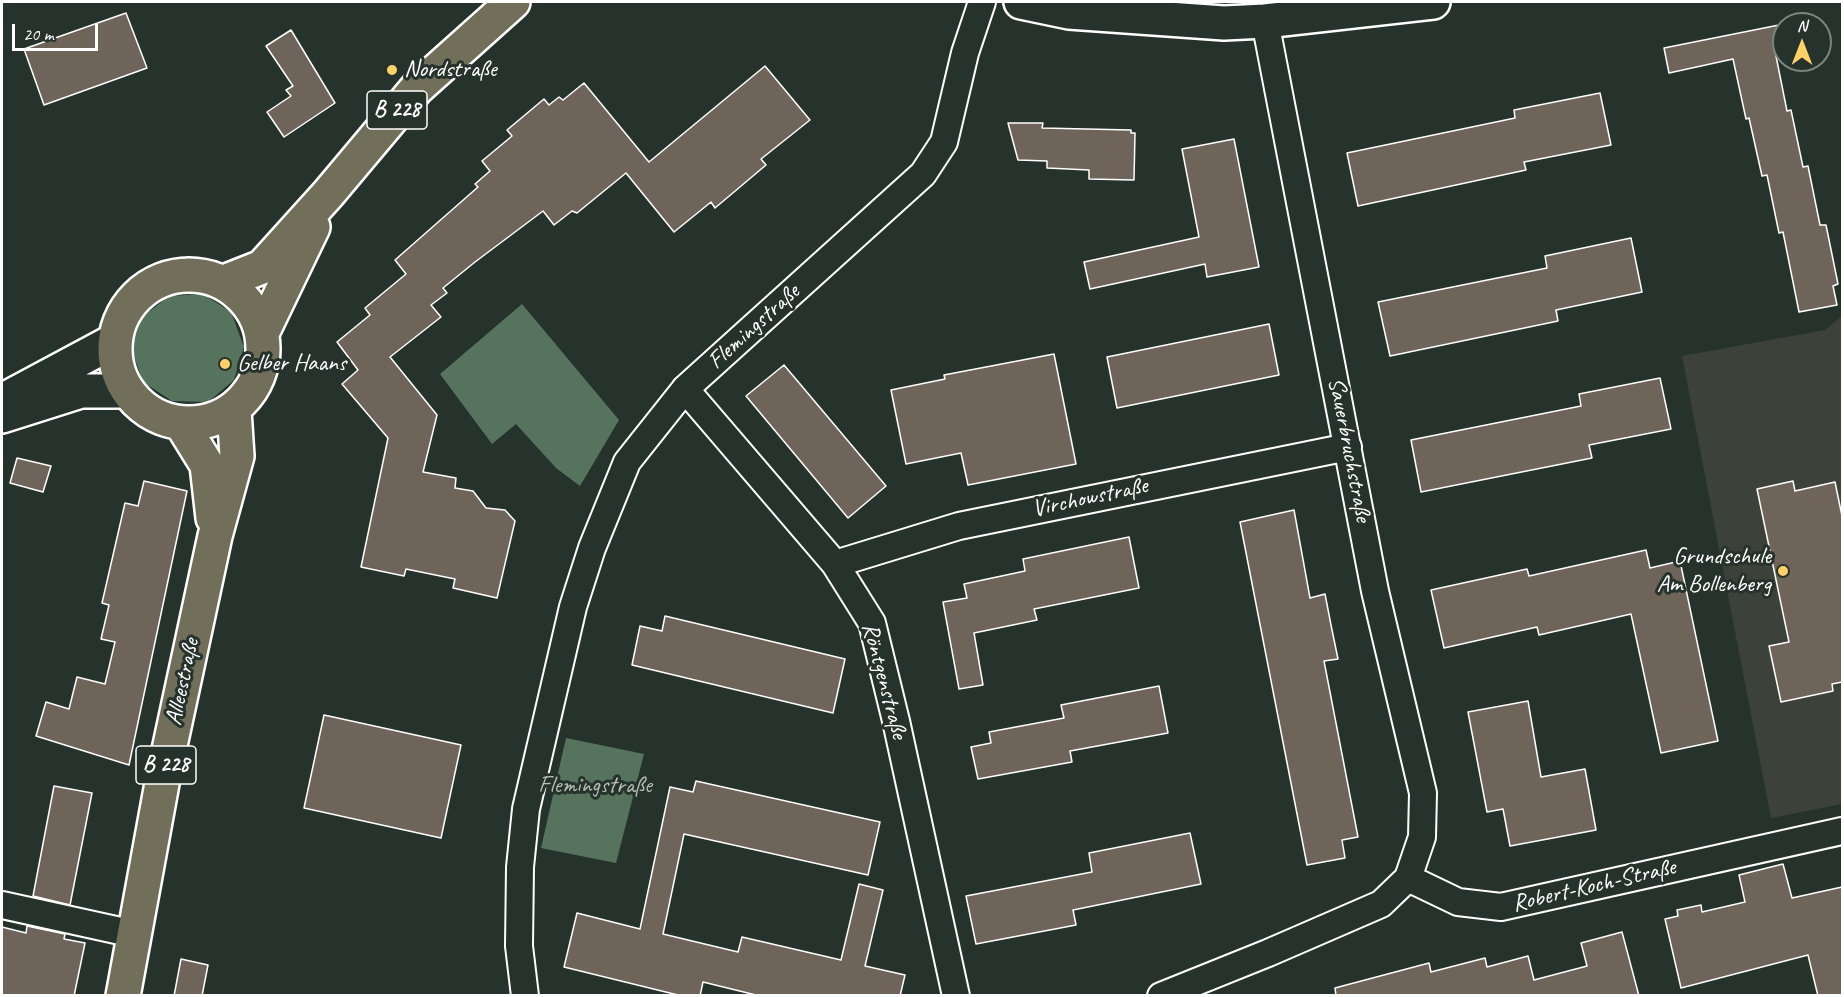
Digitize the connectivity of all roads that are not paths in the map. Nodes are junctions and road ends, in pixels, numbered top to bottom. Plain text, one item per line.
1 (513, 2) edge
2 (982, 2) edge
3 (1021, 2) edge
4 (1433, 2) edge
5 (1265, 21) junction
6 (328, 194) junction
7 (224, 282) junction
8 (263, 331) junction
9 (112, 342) junction
10 (685, 389) junction
11 (127, 392) junction
12 (2, 401) edge
13 (234, 410) junction
14 (2, 416) edge
15 (181, 423) junction
16 (1348, 447) junction
17 (215, 536) junction
18 (835, 564) junction
19 (1842, 831) edge
20 (1408, 878) junction
21 (2, 905) edge
22 (134, 934) junction
23 (123, 996) edge
24 (525, 996) edge
25 (956, 996) edge
26 (1161, 996) edge

1 - 6 main road, B 228
2 - 10 street, Flemingstraße
3 - 5 main road
4 - 5 main road
5 - 16 street, Sauerbruchstraße
6 - 7 main road, B 228
6 - 8 main road, B 228
7 - 8 main road, B 228
7 - 9 main road, B 228
8 - 13 main road, B 228
9 - 11 main road, B 228
9 - 12 main road
10 - 18 street, Röntgenstraße
10 - 24 street, Flemingstraße
11 - 14 main road
11 - 15 main road, B 228
13 - 15 main road, B 228
13 - 17 main road, Alleestraße / B 228
15 - 17 main road, Alleestraße / B 228
16 - 18 street, Virchowstraße
16 - 20 street, Sauerbruchstraße
17 - 22 main road, Alleestraße / B 228
18 - 25 street, Röntgenstraße
19 - 20 street, Robert-Koch-Straße
20 - 26 street
21 - 22 street
22 - 23 main road, Alleestraße / B 228

